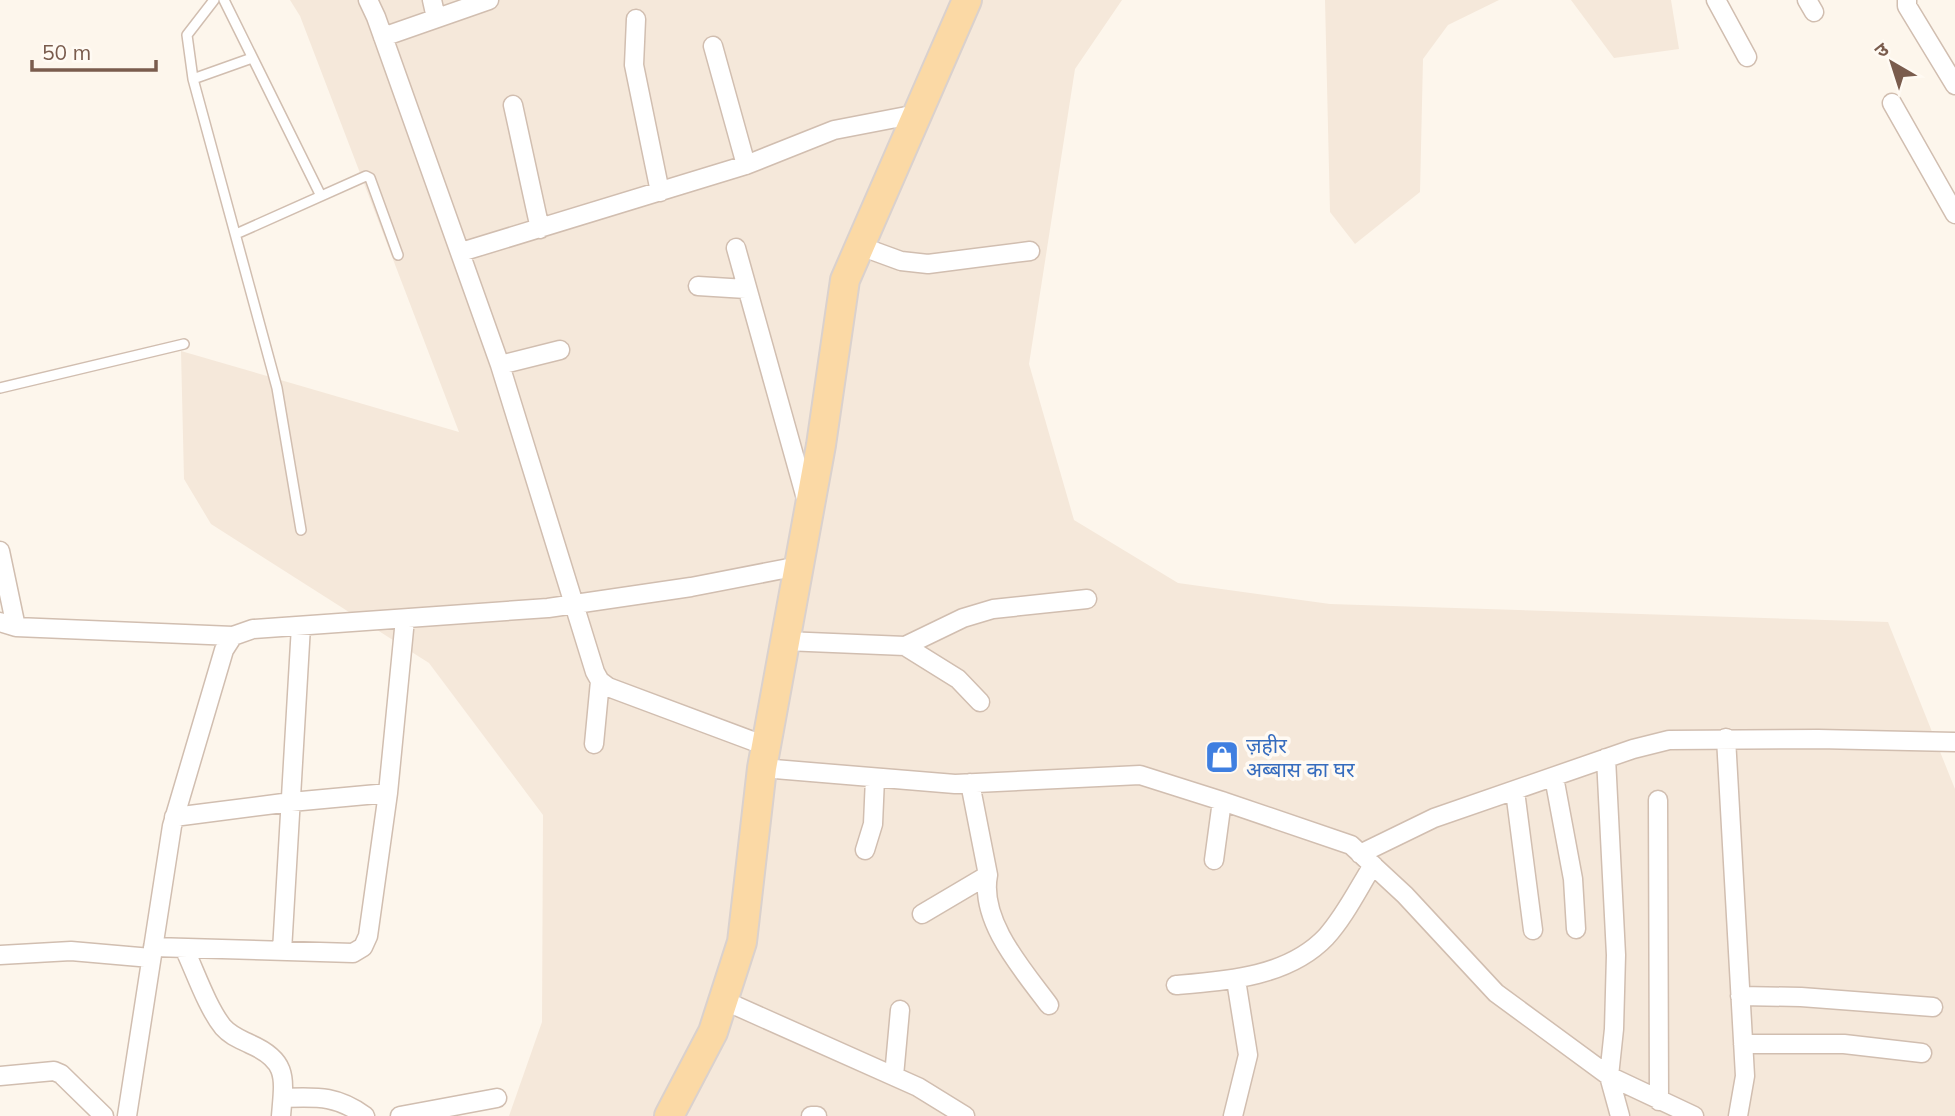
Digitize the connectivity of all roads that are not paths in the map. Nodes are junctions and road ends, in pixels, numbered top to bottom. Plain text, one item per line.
1 (214, 0) edge
2 (224, 0) edge
3 (368, 0) edge
4 (432, 0) edge
5 (489, 0) edge
6 (967, 0) edge
7 (1716, 0) edge
8 (1907, 0) edge
9 (436, 18) junction
10 (636, 19) dead end
11 (383, 37) junction
12 (713, 46) dead end
13 (1747, 57) dead end
14 (252, 58) junction
15 (192, 79) junction
16 (1955, 85) edge
17 (1892, 103) dead end
18 (513, 105) dead end
19 (917, 114) junction
20 (746, 164) junction
21 (1950, 191) edge
22 (660, 192) junction
23 (320, 194) junction
24 (1955, 214) edge
25 (540, 229) junction
26 (236, 234) junction
27 (860, 246) junction
28 (736, 248) dead end
29 (1030, 251) dead end
30 (461, 252) junction
31 (398, 254) dead end
32 (698, 286) dead end
33 (746, 289) junction
34 (184, 344) dead end
35 (560, 350) dead end
36 (500, 365) junction
37 (0, 388) edge
38 (809, 508) junction
39 (301, 530) dead end
40 (0, 551) edge
41 (799, 566) junction
42 (1087, 599) dead end
43 (573, 605) junction
44 (405, 619) junction
45 (8, 624) edge
46 (301, 626) junction
47 (233, 636) junction
48 (785, 642) junction
49 (905, 646) junction
50 (600, 681) junction
51 (980, 702) dead end
52 (1726, 738) junction
53 (1955, 742) edge
54 (594, 744) dead end
55 (764, 757) junction
56 (1606, 758) junction
57 (1554, 777) junction
58 (875, 778) junction
59 (970, 783) junction
60 (1515, 791) junction
61 (388, 793) junction
62 (1658, 800) dead end
63 (1223, 801) junction
64 (291, 802) junction
65 (174, 817) junction
66 (865, 850) dead end
67 (1366, 859) junction
68 (1214, 860) dead end
69 (988, 875) junction
70 (922, 914) dead end
71 (1576, 929) dead end
72 (1533, 930) dead end
73 (184, 948) junction
74 (282, 951) junction
75 (152, 952) junction
76 (0, 955) edge
77 (1236, 980) junction
78 (1176, 985) dead end
79 (1740, 996) junction
80 (723, 1000) junction
81 (1049, 1005) dead end
82 (1933, 1007) dead end
83 (900, 1010) dead end
84 (1743, 1044) junction
85 (1922, 1053) dead end
86 (0, 1076) edge
87 (894, 1076) junction
88 (1609, 1076) junction
89 (497, 1098) dead end
90 (1659, 1101) junction
91 (282, 1107) edge
92 (104, 1116) edge
93 (127, 1116) edge
94 (365, 1116) edge
95 (400, 1116) edge
96 (668, 1116) edge
97 (811, 1116) edge
98 (817, 1116) edge
99 (965, 1116) edge
100 (1233, 1116) edge
101 (1620, 1116) edge
102 (1694, 1116) edge
103 (1738, 1116) edge

1 - 15 lane
2 - 14 lane
3 - 11 street
4 - 9 street
5 - 9 street
6 - 19 main road
7 - 13 street
8 - 16 street
9 - 11 street
10 - 22 street
11 - 30 street
12 - 20 street
14 - 15 lane
14 - 23 lane
15 - 26 lane
17 - 21 street
18 - 25 street
19 - 20 street
19 - 27 main road
20 - 22 street
21 - 24 street
22 - 25 street
23 - 26 lane
23 - 31 lane
25 - 30 street
26 - 39 lane
27 - 29 street
27 - 38 main road
28 - 33 street
30 - 36 street
32 - 33 street
33 - 38 street
34 - 37 lane
35 - 36 street
36 - 43 street
38 - 41 main road
40 - 45 street
41 - 43 street
41 - 48 main road
42 - 49 street
43 - 44 street
43 - 50 street
44 - 46 street
44 - 61 street
45 - 47 street
46 - 47 street
46 - 64 street
47 - 65 street
48 - 49 street
48 - 55 main road
49 - 51 street
50 - 54 street
50 - 55 street
52 - 53 street
52 - 56 street
52 - 79 street
55 - 58 street
55 - 80 main road
56 - 57 street
56 - 88 street
57 - 60 street
57 - 71 street
58 - 59 street
58 - 66 street
59 - 63 street
59 - 69 street
60 - 67 street
60 - 72 street
61 - 64 street
61 - 74 street
62 - 90 street
63 - 67 street
63 - 68 street
64 - 65 street
64 - 74 street
65 - 75 street
67 - 77 street
67 - 88 street
69 - 70 street
69 - 81 street
73 - 74 street
73 - 75 street
73 - 91 street
75 - 76 street
75 - 93 street
77 - 78 street
77 - 100 street
79 - 82 street
79 - 84 street
80 - 87 street
80 - 96 main road
83 - 87 street
84 - 85 street
84 - 103 street
86 - 92 street
87 - 99 street
88 - 90 street
88 - 101 street
89 - 95 street
90 - 102 street
91 - 94 street
97 - 98 street

